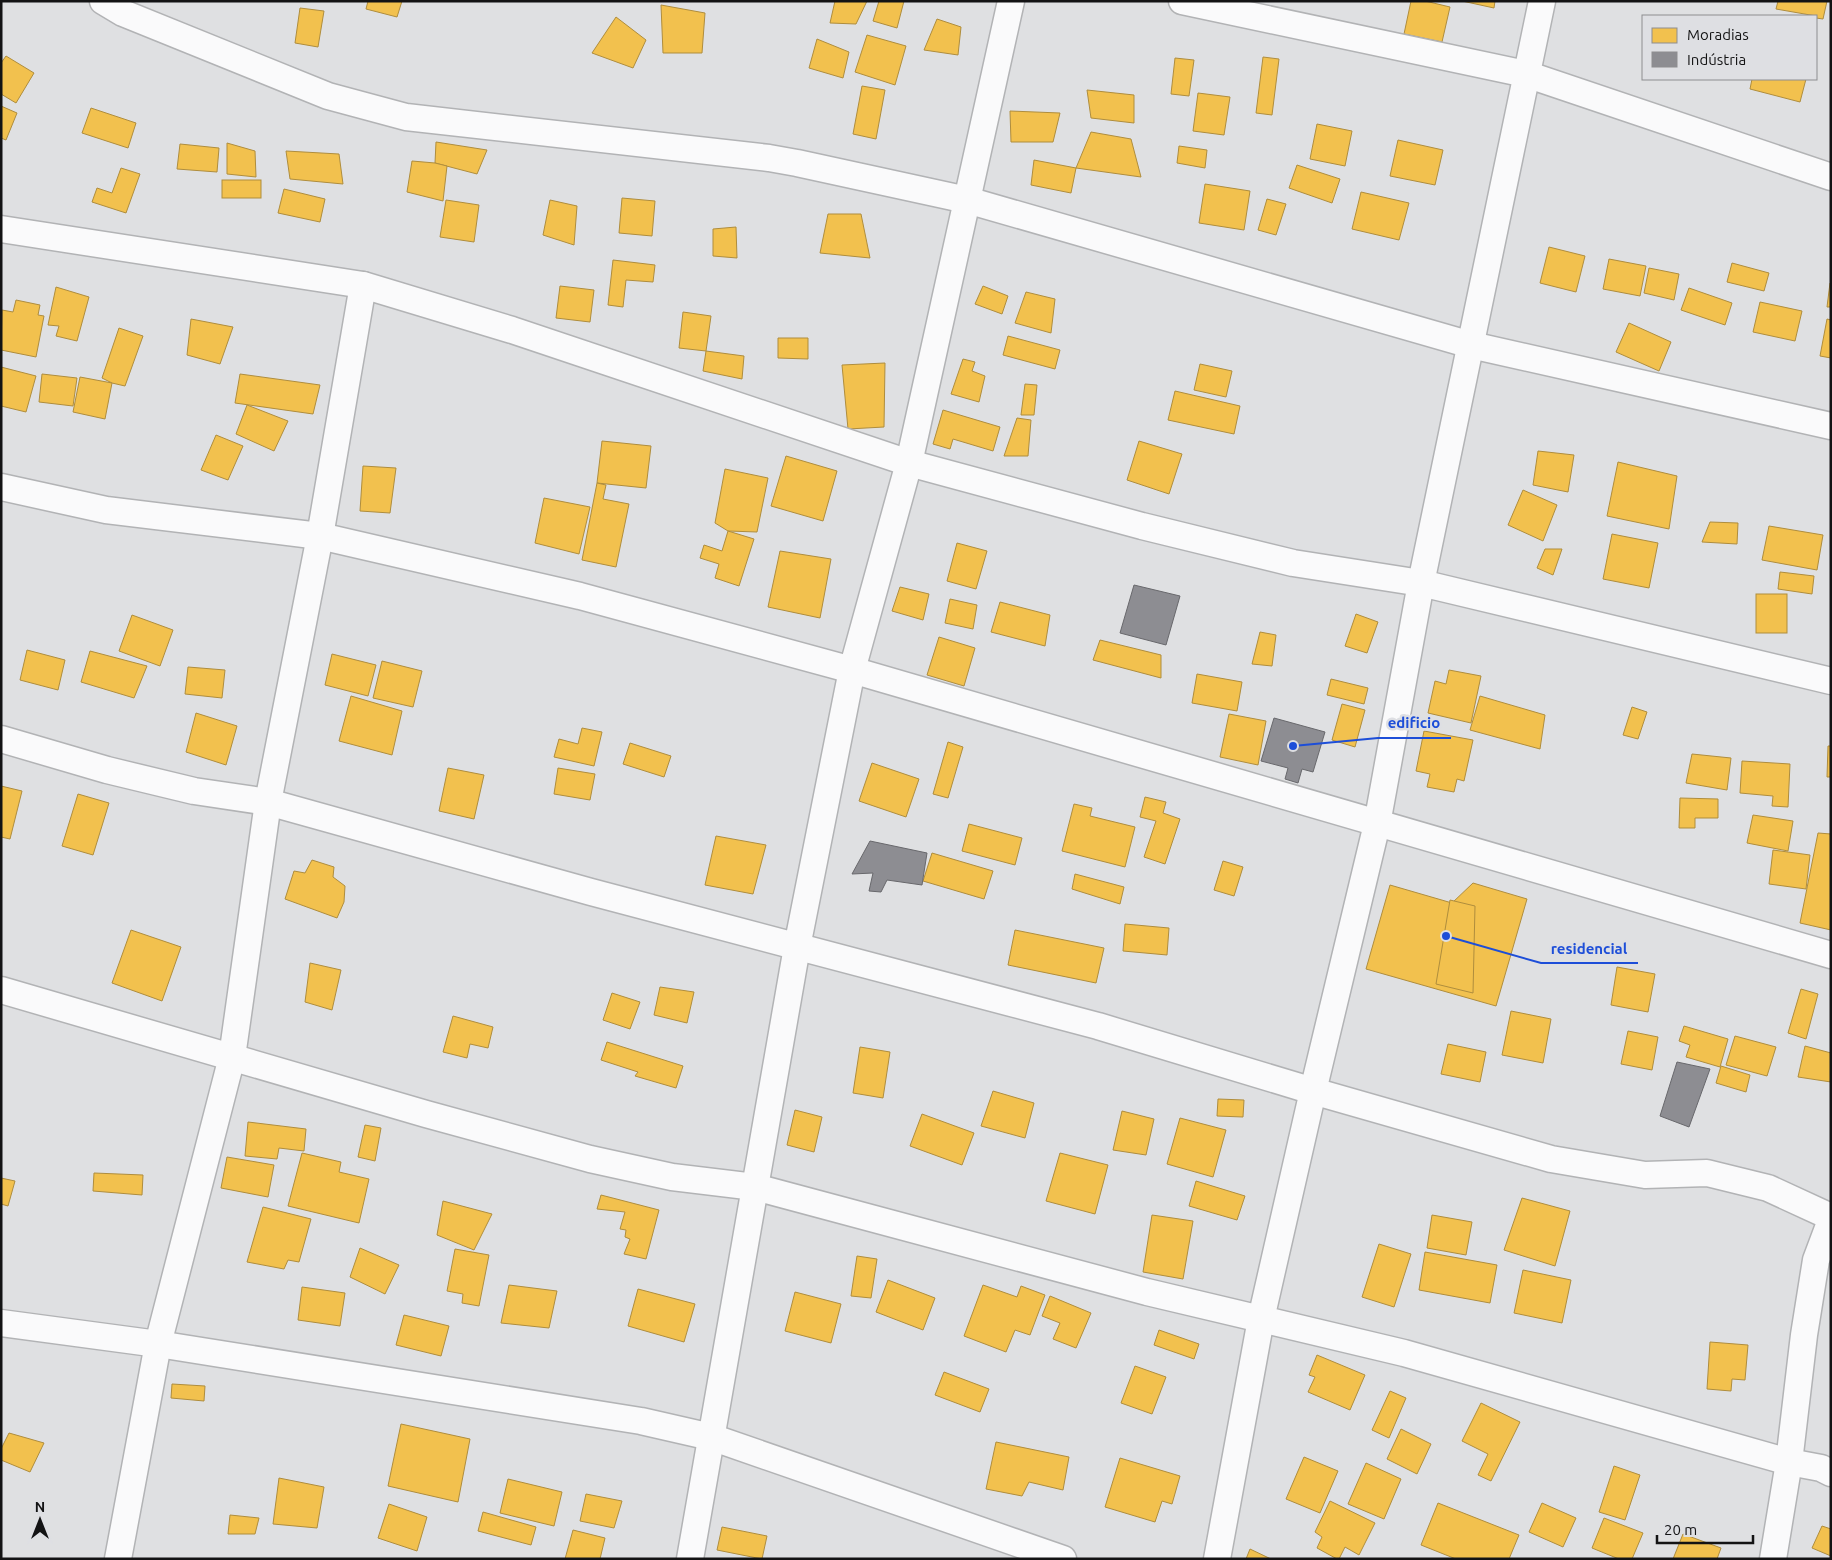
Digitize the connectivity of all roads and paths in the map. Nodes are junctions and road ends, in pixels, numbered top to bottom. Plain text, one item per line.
1 (104, 1) edge
2 (1011, 1) edge
3 (1182, 1) edge
4 (1542, 1) edge
5 (1526, 74) junction
6 (1831, 177) edge
7 (967, 200) junction
8 (1, 229) edge
9 (363, 285) junction
10 (1471, 345) junction
11 (1831, 426) edge
12 (909, 463) junction
13 (1, 487) edge
14 (320, 536) junction
15 (1421, 583) junction
16 (852, 670) junction
17 (1831, 681) edge
18 (1, 739) edge
19 (268, 802) junction
20 (1377, 824) junction
21 (797, 946) junction
22 (1831, 955) edge
23 (1, 990) edge
24 (232, 1057) junction
25 (1313, 1091) junction
26 (755, 1187) junction
27 (1831, 1218) edge
28 (1262, 1320) junction
29 (1, 1323) edge
30 (158, 1344) junction
31 (710, 1436) junction
32 (1789, 1462) junction
33 (1831, 1473) edge
34 (118, 1559) edge
35 (690, 1559) edge
36 (1064, 1559) edge
37 (1217, 1559) edge
38 (1773, 1559) edge

1 - 7 street
2 - 7 street
3 - 5 street
4 - 5 street
5 - 6 street
5 - 10 street
7 - 10 street
7 - 12 street
8 - 9 street
9 - 12 street
9 - 14 street
10 - 11 street
10 - 15 street
12 - 15 street
12 - 16 street
13 - 14 street
14 - 16 street
14 - 19 street
15 - 17 street
15 - 20 street
16 - 20 street
16 - 21 street
18 - 19 street
19 - 21 street
19 - 24 street
20 - 22 street
20 - 25 street
21 - 25 street
21 - 26 street
23 - 24 street
24 - 26 street
24 - 30 street
25 - 27 street
25 - 28 street
26 - 28 street
26 - 31 street
27 - 32 street
28 - 32 street
28 - 37 street
29 - 30 street
30 - 31 street
30 - 34 street
31 - 35 street
31 - 36 street
32 - 33 street
32 - 38 street

